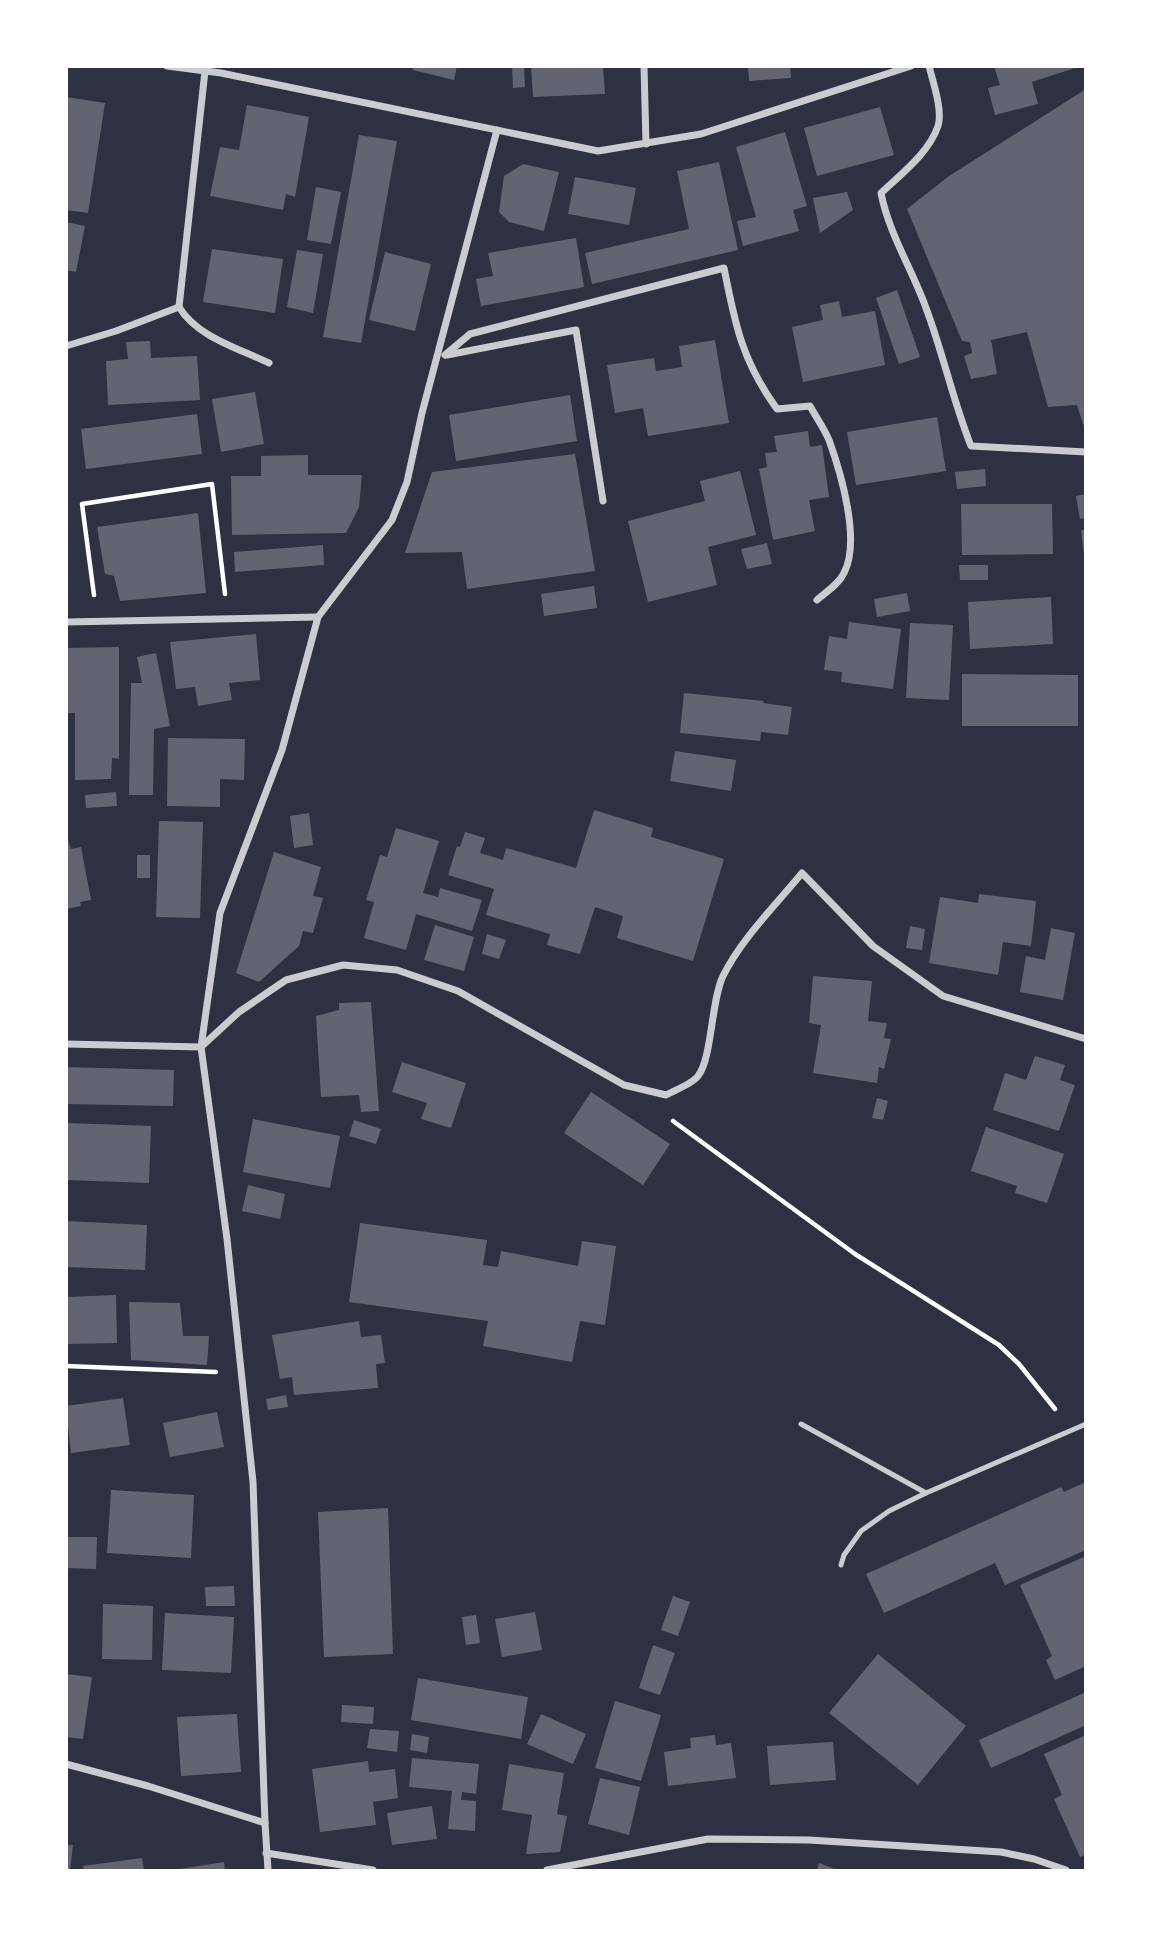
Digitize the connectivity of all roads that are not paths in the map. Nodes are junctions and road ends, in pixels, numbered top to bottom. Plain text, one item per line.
1 (167, 66) edge
2 (644, 66) edge
3 (911, 66) edge
4 (929, 66) edge
5 (205, 71) junction
6 (497, 130) junction
7 (646, 144) junction
8 (179, 307) junction
9 (66, 346) edge
10 (441, 357) junction
11 (269, 363) dead end
12 (1086, 452) edge
13 (603, 501) dead end
14 (817, 600) dead end
15 (318, 617) junction
16 (66, 622) edge
17 (1086, 1039) edge
18 (66, 1044) edge
19 (201, 1047) junction
20 (800, 1424) dead end
21 (1086, 1424) edge
22 (926, 1493) junction
23 (841, 1565) dead end
24 (66, 1764) edge
25 (265, 1823) junction
26 (267, 1853) junction
27 (268, 1871) edge
28 (373, 1871) edge
29 (547, 1871) edge
30 (1066, 1871) edge

1 - 5 street
2 - 7 street
3 - 7 street
4 - 12 street
5 - 6 street
5 - 8 street
6 - 7 street
6 - 10 street
8 - 9 street
8 - 11 street
10 - 13 street
10 - 14 street
10 - 15 street
15 - 16 street
15 - 19 street
17 - 19 street
18 - 19 street
19 - 25 street
20 - 22 lane
21 - 22 lane
22 - 23 lane
24 - 25 street
25 - 26 street
26 - 27 street
26 - 28 street
29 - 30 street

